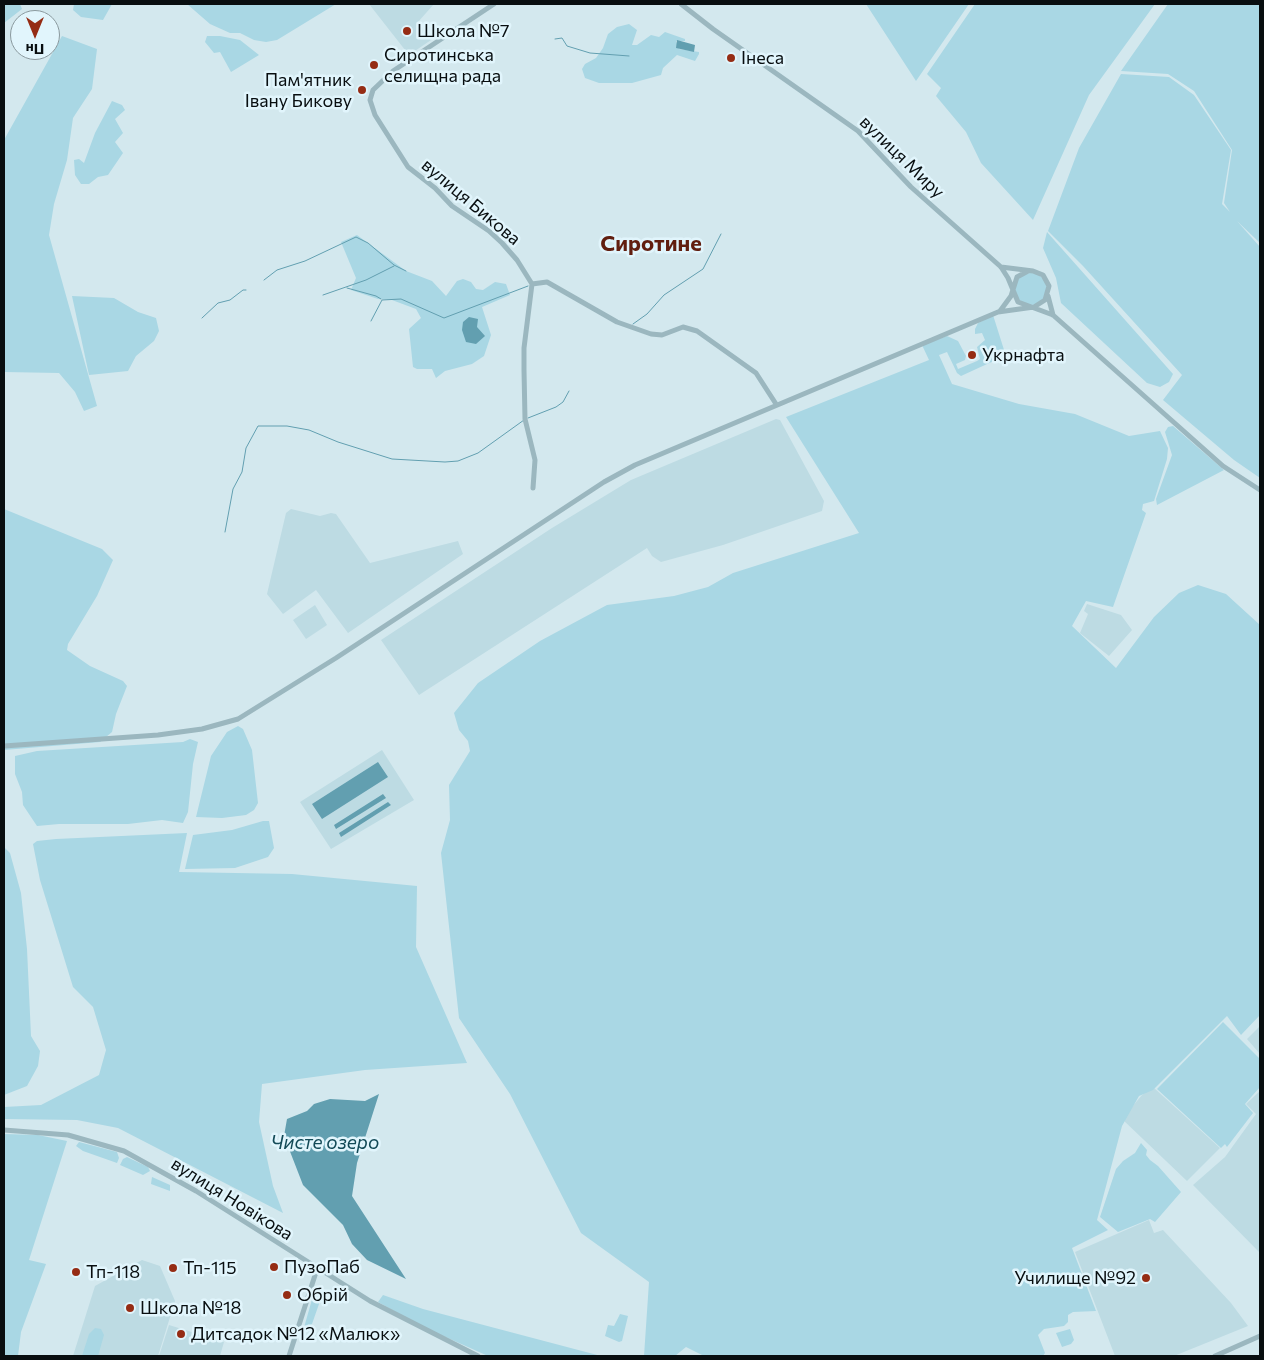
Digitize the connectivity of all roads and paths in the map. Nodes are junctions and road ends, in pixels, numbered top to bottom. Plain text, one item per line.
1 (494, 4) edge
2 (681, 4) edge
3 (1001, 267) junction
4 (1018, 269) junction
5 (1028, 271) junction
6 (1014, 281) junction
7 (532, 284) junction
8 (1012, 288) junction
9 (1048, 296) junction
10 (1029, 307) junction
11 (998, 312) junction
12 (1053, 315) junction
13 (776, 404) junction
14 (533, 488) dead end
15 (1260, 490) edge
16 (4, 746) edge
17 (4, 1130) edge
18 (317, 1269) junction
19 (1260, 1336) edge
20 (289, 1356) edge
21 (478, 1356) edge
22 (1214, 1356) edge

1 - 7 street, вулиця Бикова
2 - 3 street, вулиця Миру
3 - 4 street
3 - 8 street
4 - 5 street
4 - 6 street
5 - 6 street
5 - 9 street
6 - 8 street
7 - 13 street
7 - 14 street
8 - 10 street
8 - 11 street
9 - 10 street
9 - 12 street
10 - 11 street
10 - 12 street
11 - 13 street
12 - 15 street
13 - 16 street
17 - 18 street, вулиця Новікова
18 - 20 street
18 - 21 street, вулиця Новікова
19 - 22 street

